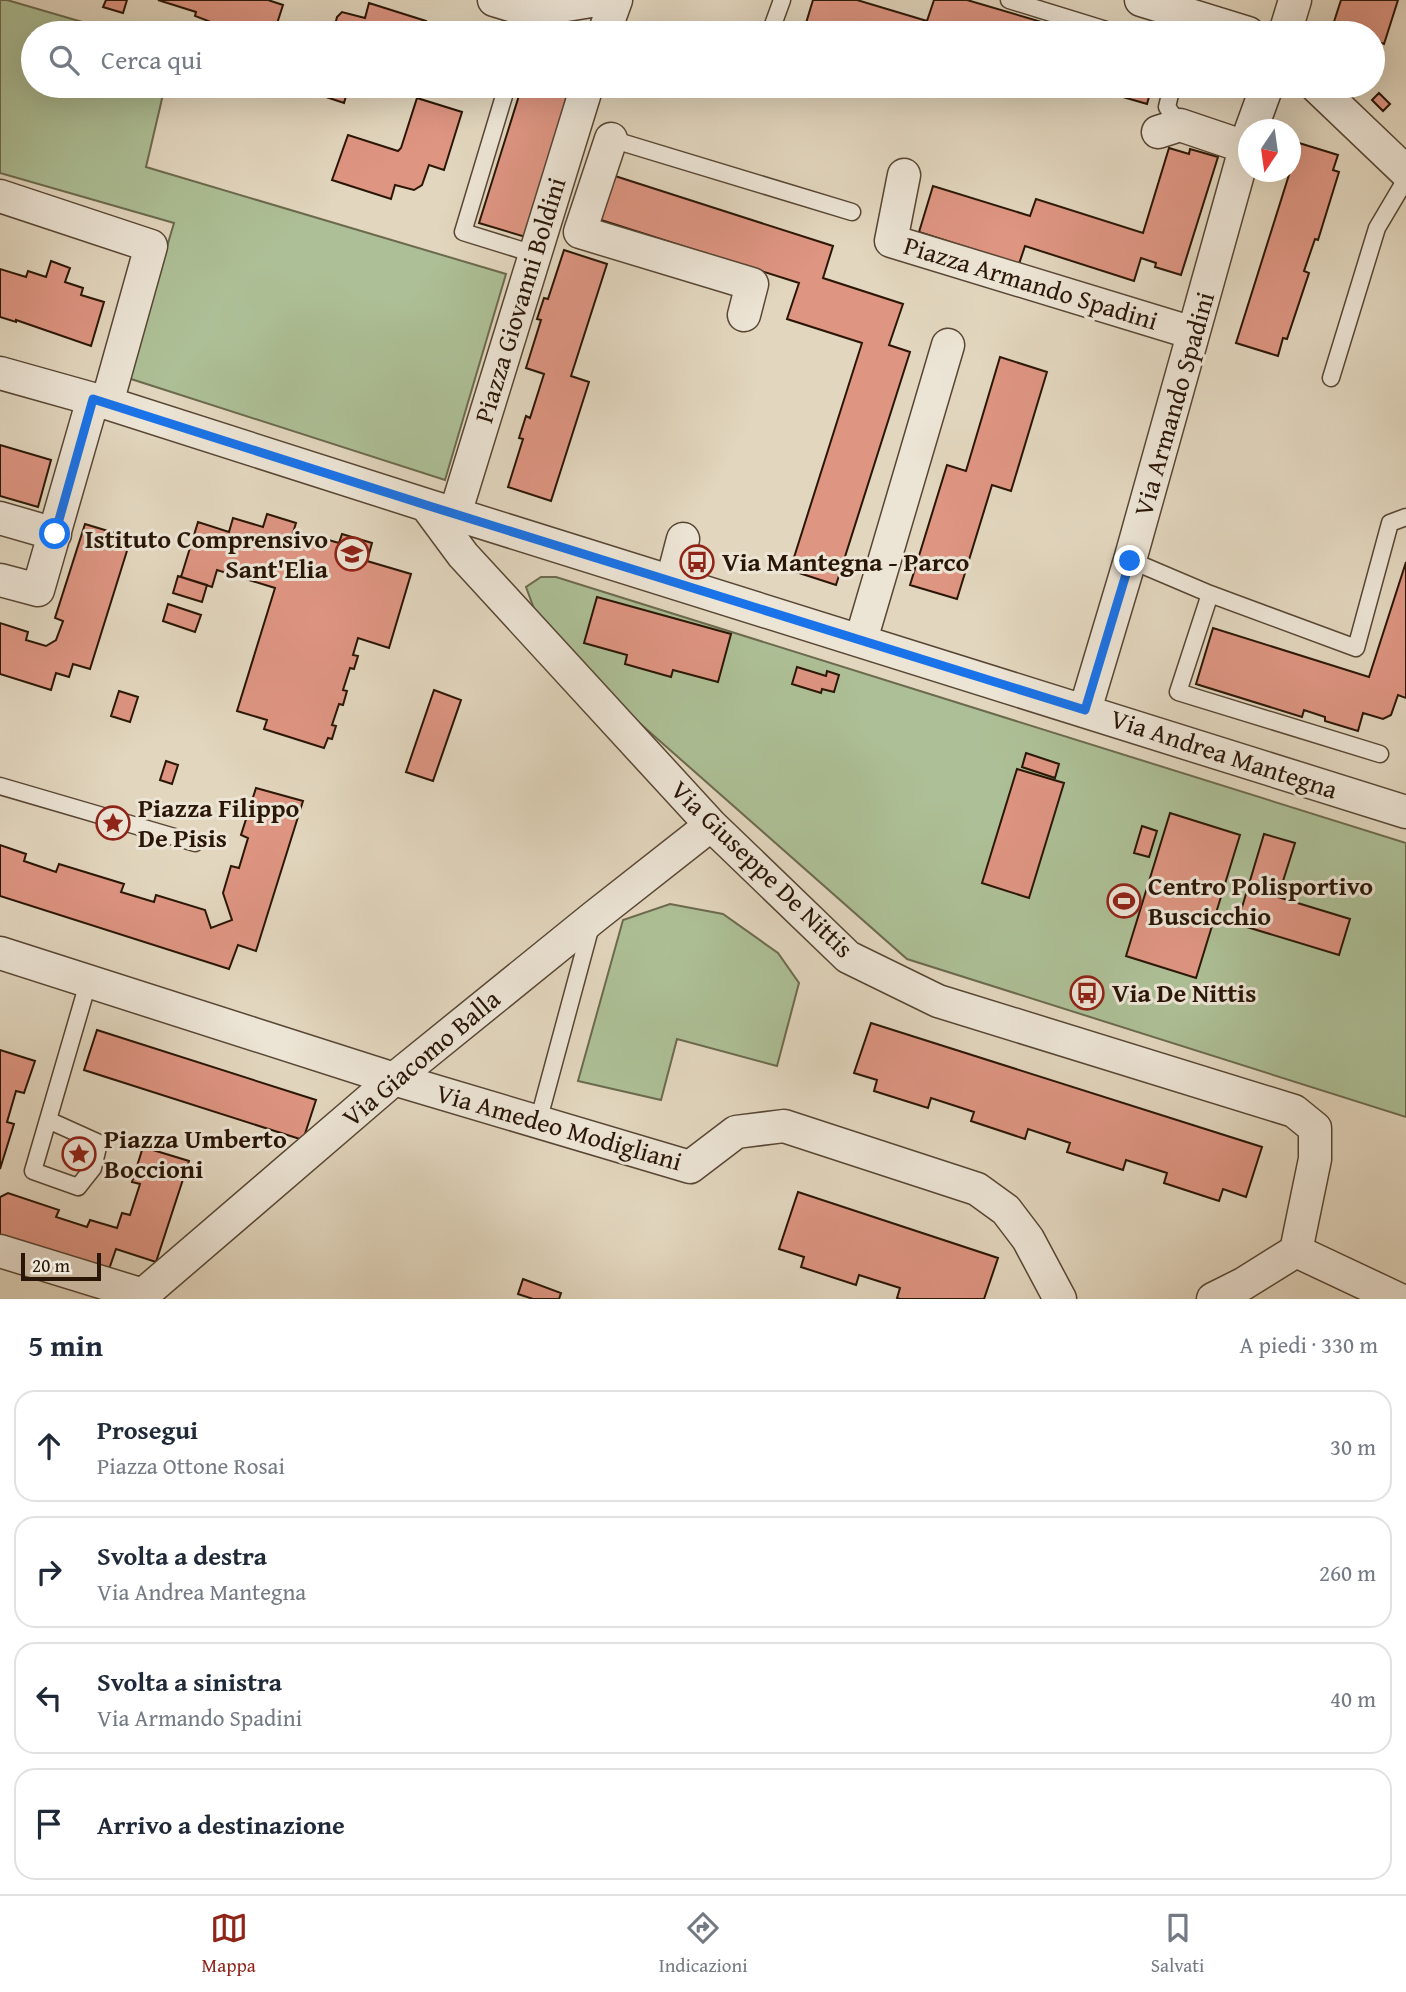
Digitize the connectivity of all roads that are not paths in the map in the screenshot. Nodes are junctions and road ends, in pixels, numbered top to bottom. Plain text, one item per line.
1 (494, 0) edge
2 (597, 0) edge
3 (616, 0) edge
4 (782, 0) edge
5 (1009, 0) edge
6 (1141, 0) edge
7 (1295, 0) edge
8 (525, 21) edge
9 (529, 21) edge
10 (608, 21) edge
11 (774, 21) edge
12 (1077, 21) edge
13 (1209, 21) edge
14 (1289, 21) edge
15 (503, 98) edge
16 (583, 98) edge
17 (1169, 98) edge
18 (1263, 98) edge
19 (1329, 98) edge
20 (1255, 119) edge
21 (1169, 128) joint
22 (1238, 137) edge
23 (611, 139) joint
24 (1406, 172) edge
25 (1238, 173) edge
26 (904, 175) dead end
27 (1406, 179) edge
28 (0, 196) edge
29 (852, 212) dead end
30 (534, 254) junction
31 (744, 315) dead end
32 (1193, 333) junction
33 (948, 345) dead end
34 (0, 373) edge
35 (1331, 378) dead end
36 (100, 401) junction
37 (441, 510) junction
38 (1406, 517) edge
39 (0, 518) edge
40 (55, 534) junction
41 (683, 539) dead end
42 (1130, 561) junction
43 (0, 580) edge
44 (672, 582) junction
45 (1210, 594) junction
46 (861, 640) junction
47 (1085, 710) junction
48 (1380, 754) dead end
49 (0, 786) edge
50 (1406, 812) edge
51 (711, 825) junction
52 (195, 843) dead end
53 (594, 917) junction
54 (0, 953) edge
55 (89, 983) junction
56 (394, 1079) junction
57 (48, 1120) junction
58 (538, 1122) junction
59 (0, 1251) edge
60 (1296, 1251) junction
61 (141, 1297) edge
62 (1060, 1299) edge
63 (1213, 1299) edge
64 (1398, 1299) edge

1 - 8 street
2 - 9 street
3 - 10 street
4 - 11 lane
5 - 12 lane
6 - 13 street
7 - 14 street
15 - 30 lane
16 - 30 street, Piazza Giovanni Boldini
17 - 21 lane
18 - 20 street, Via Armando Spadini
19 - 24 street
21 - 22 street
23 - 29 lane
23 - 31 street
25 - 32 street, Via Armando Spadini
26 - 32 street, Piazza Armando Spadini
27 - 35 lane
28 - 36 street
30 - 37 street, Piazza Giovanni Boldini
32 - 42 street, Via Armando Spadini
33 - 46 street
34 - 36 street, Via Andrea Mantegna
36 - 37 street, Via Andrea Mantegna
36 - 40 street
37 - 44 street, Via Andrea Mantegna
37 - 51 street, Via Giuseppe De Nittis
38 - 45 lane
39 - 40 street
40 - 43 street
41 - 44 street
42 - 45 lane
42 - 47 street, Via Armando Spadini
44 - 46 street, Via Andrea Mantegna
45 - 48 lane
46 - 47 street, Via Andrea Mantegna
47 - 50 street, Via Andrea Mantegna
49 - 52 lane
51 - 53 street, Via Giacomo Balla
51 - 60 street, Via Giuseppe De Nittis
53 - 56 street, Via Giacomo Balla
53 - 58 lane
54 - 55 street, Via Amedeo Modigliani
55 - 56 street, Via Amedeo Modigliani
55 - 57 lane
56 - 58 street, Via Amedeo Modigliani
56 - 61 street, Via Giacomo Balla
57 - 57 lane
58 - 62 street, Via Amedeo Modigliani
59 - 61 street
60 - 63 street
60 - 64 street

